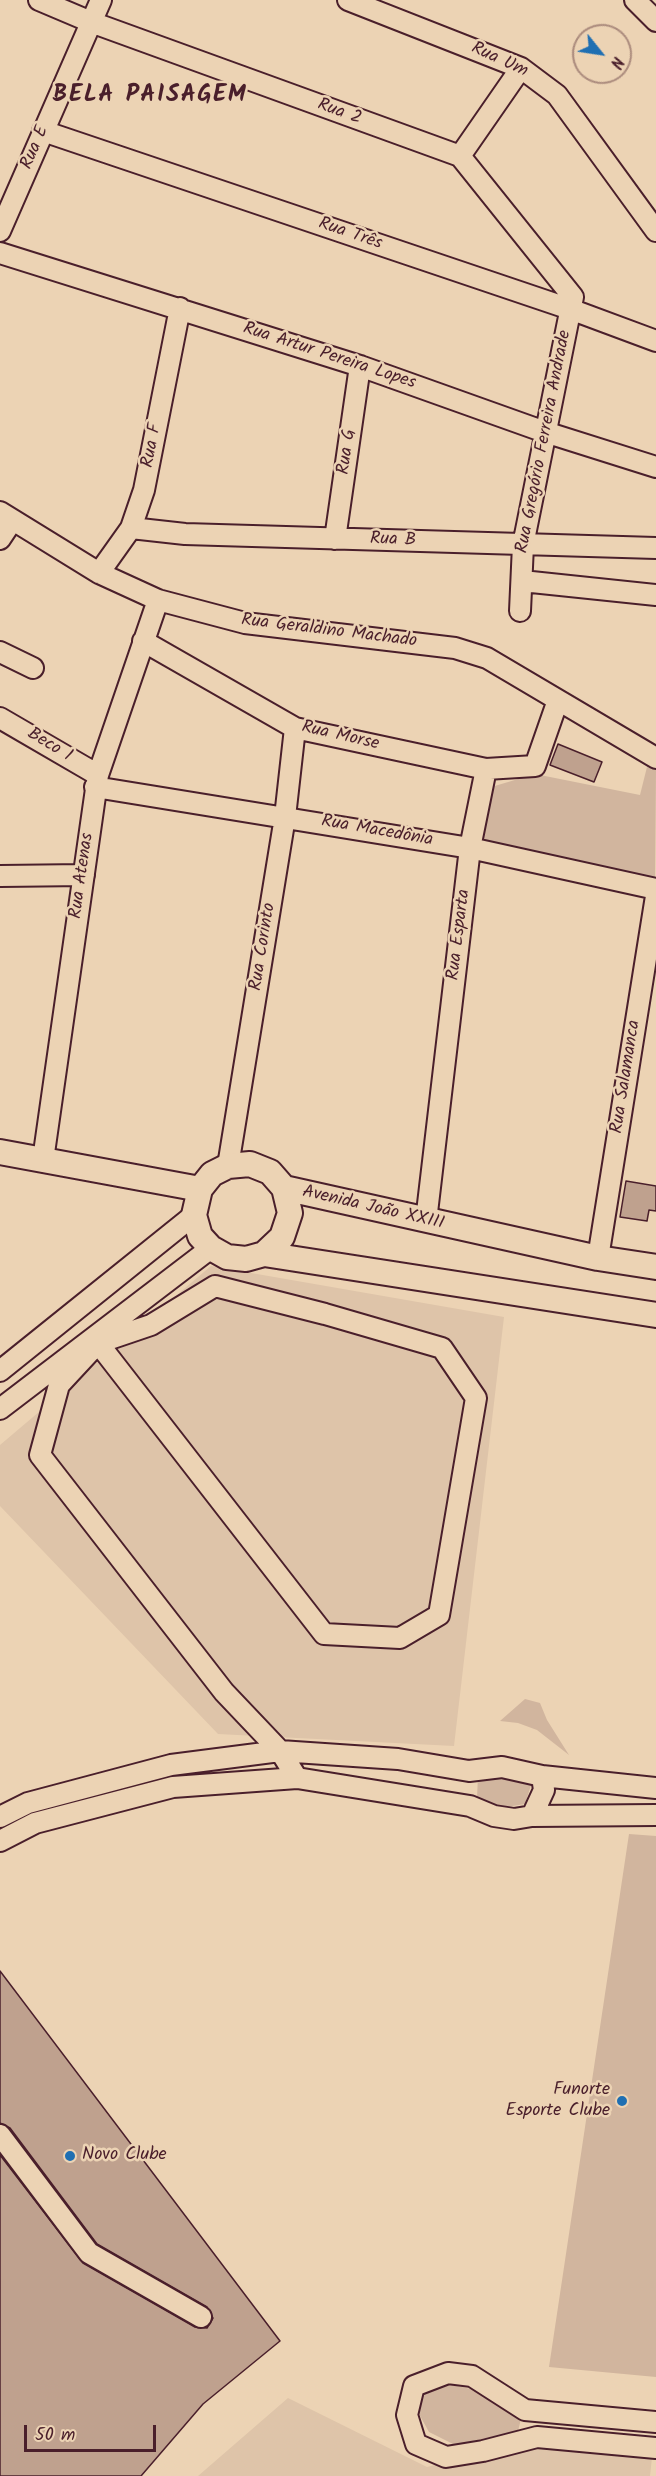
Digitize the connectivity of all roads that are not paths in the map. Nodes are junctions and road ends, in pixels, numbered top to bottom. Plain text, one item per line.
1 (39, 0) edge
2 (100, 0) edge
3 (348, 0) edge
4 (635, 0) edge
5 (656, 21) edge
6 (91, 22) junction
7 (521, 68) junction
8 (43, 131) junction
9 (460, 156) junction
10 (0, 231) edge
11 (656, 231) edge
12 (0, 253) edge
13 (180, 308) junction
14 (570, 309) junction
15 (656, 341) edge
16 (360, 366) junction
17 (545, 432) junction
18 (656, 467) edge
19 (6, 517) edge
20 (131, 528) junction
21 (0, 539) edge
22 (335, 539) junction
23 (523, 545) junction
24 (656, 548) edge
25 (99, 573) junction
26 (522, 581) junction
27 (656, 595) edge
28 (158, 600) junction
29 (520, 611) dead end
30 (143, 641) junction
31 (0, 652) edge
32 (33, 668) dead end
33 (558, 700) junction
34 (0, 718) edge
35 (295, 728) junction
36 (656, 758) edge
37 (486, 769) junction
38 (96, 781) junction
39 (285, 817) junction
40 (470, 848) junction
41 (84, 875) junction
42 (0, 876) edge
43 (656, 889) edge
44 (656, 896) edge
45 (0, 1152) edge
46 (43, 1160) junction
47 (228, 1166) junction
48 (284, 1188) junction
49 (200, 1189) junction
50 (194, 1215) junction
51 (426, 1221) junction
52 (210, 1248) junction
53 (264, 1254) junction
54 (598, 1258) junction
55 (656, 1267) edge
56 (656, 1315) edge
57 (98, 1343) junction
58 (0, 1371) edge
59 (0, 1409) edge
60 (280, 1751) junction
61 (469, 1771) junction
62 (542, 1776) junction
63 (297, 1778) junction
64 (656, 1788) edge
65 (28, 1803) junction
66 (470, 1806) junction
67 (656, 1815) edge
68 (532, 1816) junction
69 (0, 1817) edge
70 (35, 1823) junction
71 (0, 1841) edge
72 (0, 2135) edge
73 (201, 2317) dead end
74 (656, 2422) edge
75 (656, 2448) edge

1 - 6 street, Rua 2
2 - 6 street, Rua E
3 - 7 street, Rua Um
4 - 5 street
6 - 8 street, Rua E
6 - 9 street, Rua 2
7 - 9 street
7 - 11 street, Rua Um
8 - 10 street, Rua E
8 - 14 street, Rua Três
9 - 14 street
12 - 13 street, Rua Artur Pereira Lopes
13 - 16 street, Rua Artur Pereira Lopes
13 - 20 street, Rua F
14 - 15 street, Rua Três
14 - 17 street, Rua Gregório Ferreira Andrade
16 - 17 street, Rua Artur Pereira Lopes
16 - 22 street, Rua G
17 - 18 street, Rua Artur Pereira Lopes
17 - 23 street, Rua Gregório Ferreira Andrade
19 - 21 street
19 - 25 street, Rua Geraldino Machado
20 - 22 street, Rua B
20 - 25 street, Rua F
22 - 23 street, Rua B
23 - 24 street, Rua B
23 - 26 street, Rua Gregório Ferreira Andrade
25 - 28 street, Rua Geraldino Machado
26 - 27 street
26 - 29 street, Rua Gregório Ferreira Andrade
28 - 30 street, Rua Atenas
28 - 33 street, Rua Geraldino Machado
30 - 35 street, Rua Morse
30 - 38 street, Rua Atenas
31 - 32 street
33 - 36 street, Rua Geraldino Machado
33 - 37 street
34 - 38 street, Beco 1
35 - 37 street, Rua Morse
35 - 39 street, Rua Corinto
37 - 40 street, Rua Esparta
38 - 39 street, Rua Macedônia
38 - 41 street, Rua Atenas
39 - 40 street, Rua Macedônia
39 - 47 street, Rua Corinto
40 - 43 street, Rua Macedônia
40 - 51 street, Rua Esparta
41 - 42 street
41 - 46 street, Rua Atenas
44 - 54 street, Rua Salamanca
45 - 46 main road
46 - 49 main road
47 - 48 main road, Avenida João XXIII
47 - 49 main road
48 - 51 main road, Avenida João XXIII
48 - 53 main road
49 - 50 main road
50 - 52 main road
50 - 58 street
51 - 54 main road, Avenida João XXIII
52 - 53 main road
52 - 59 street
53 - 56 main road
54 - 55 main road, Avenida João XXIII
57 - 57 street
57 - 60 street
60 - 61 street
60 - 63 street
60 - 65 street
61 - 62 street
61 - 66 street
62 - 64 street
62 - 68 street
63 - 66 street
63 - 70 street
65 - 69 street
65 - 70 street
66 - 68 street
67 - 68 street
70 - 71 street
72 - 73 street
74 - 75 street

